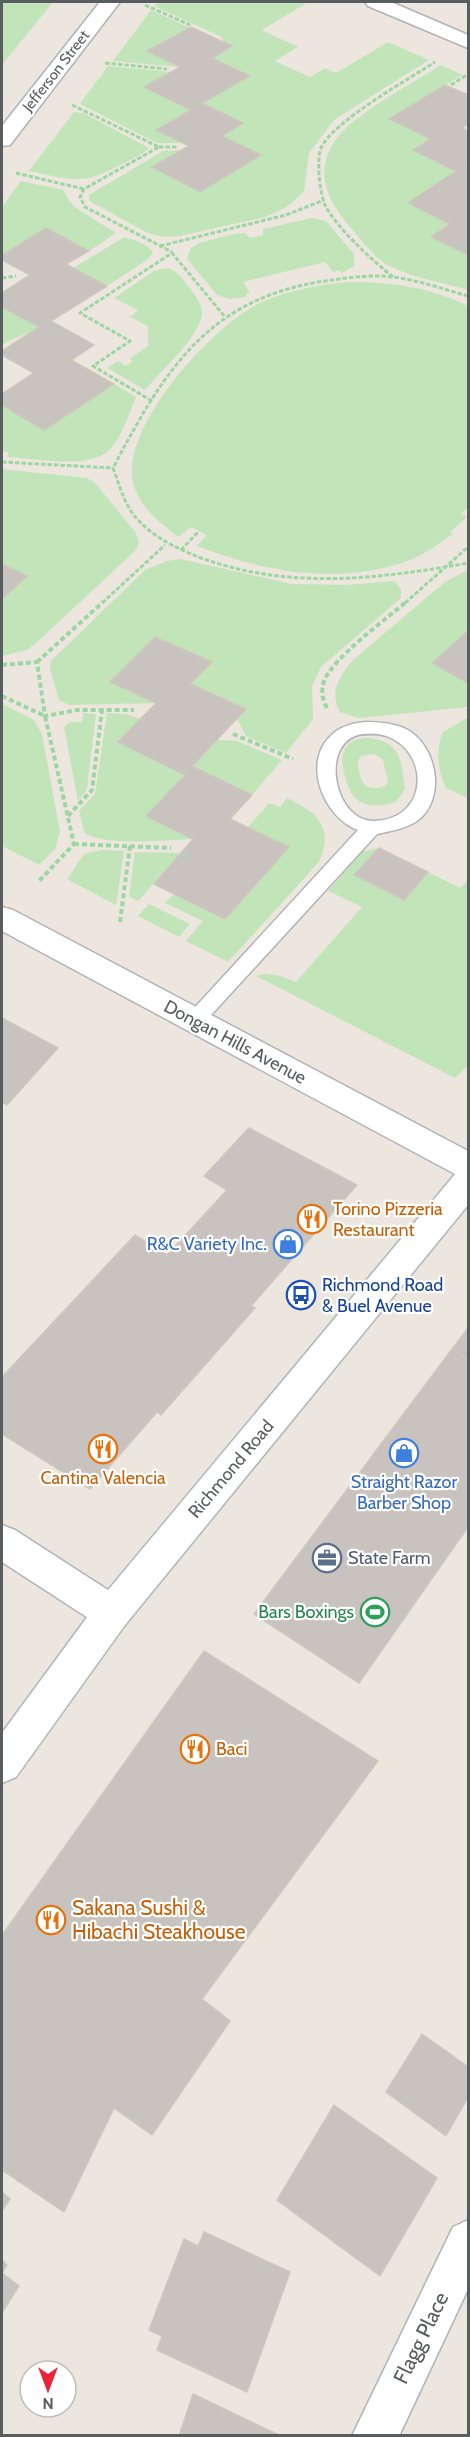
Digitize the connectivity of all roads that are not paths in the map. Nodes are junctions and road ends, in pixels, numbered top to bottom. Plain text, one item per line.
1 (110, 2) edge
2 (375, 2) edge
3 (468, 42) edge
4 (2, 140) edge
5 (371, 828) junction
6 (2, 918) edge
7 (194, 1021) junction
8 (468, 1166) edge
9 (468, 1182) edge
10 (2, 1542) edge
11 (112, 1613) junction
12 (2, 1764) edge
13 (468, 2242) edge
14 (375, 2436) edge

1 - 4 street, Jefferson Street
2 - 3 street
5 - 5 lane
5 - 7 lane
6 - 7 street, Dongan Hills Avenue
7 - 8 street, Dongan Hills Avenue
9 - 11 street, Richmond Road
10 - 11 street
11 - 12 street, Richmond Road
13 - 14 street, Flagg Place

